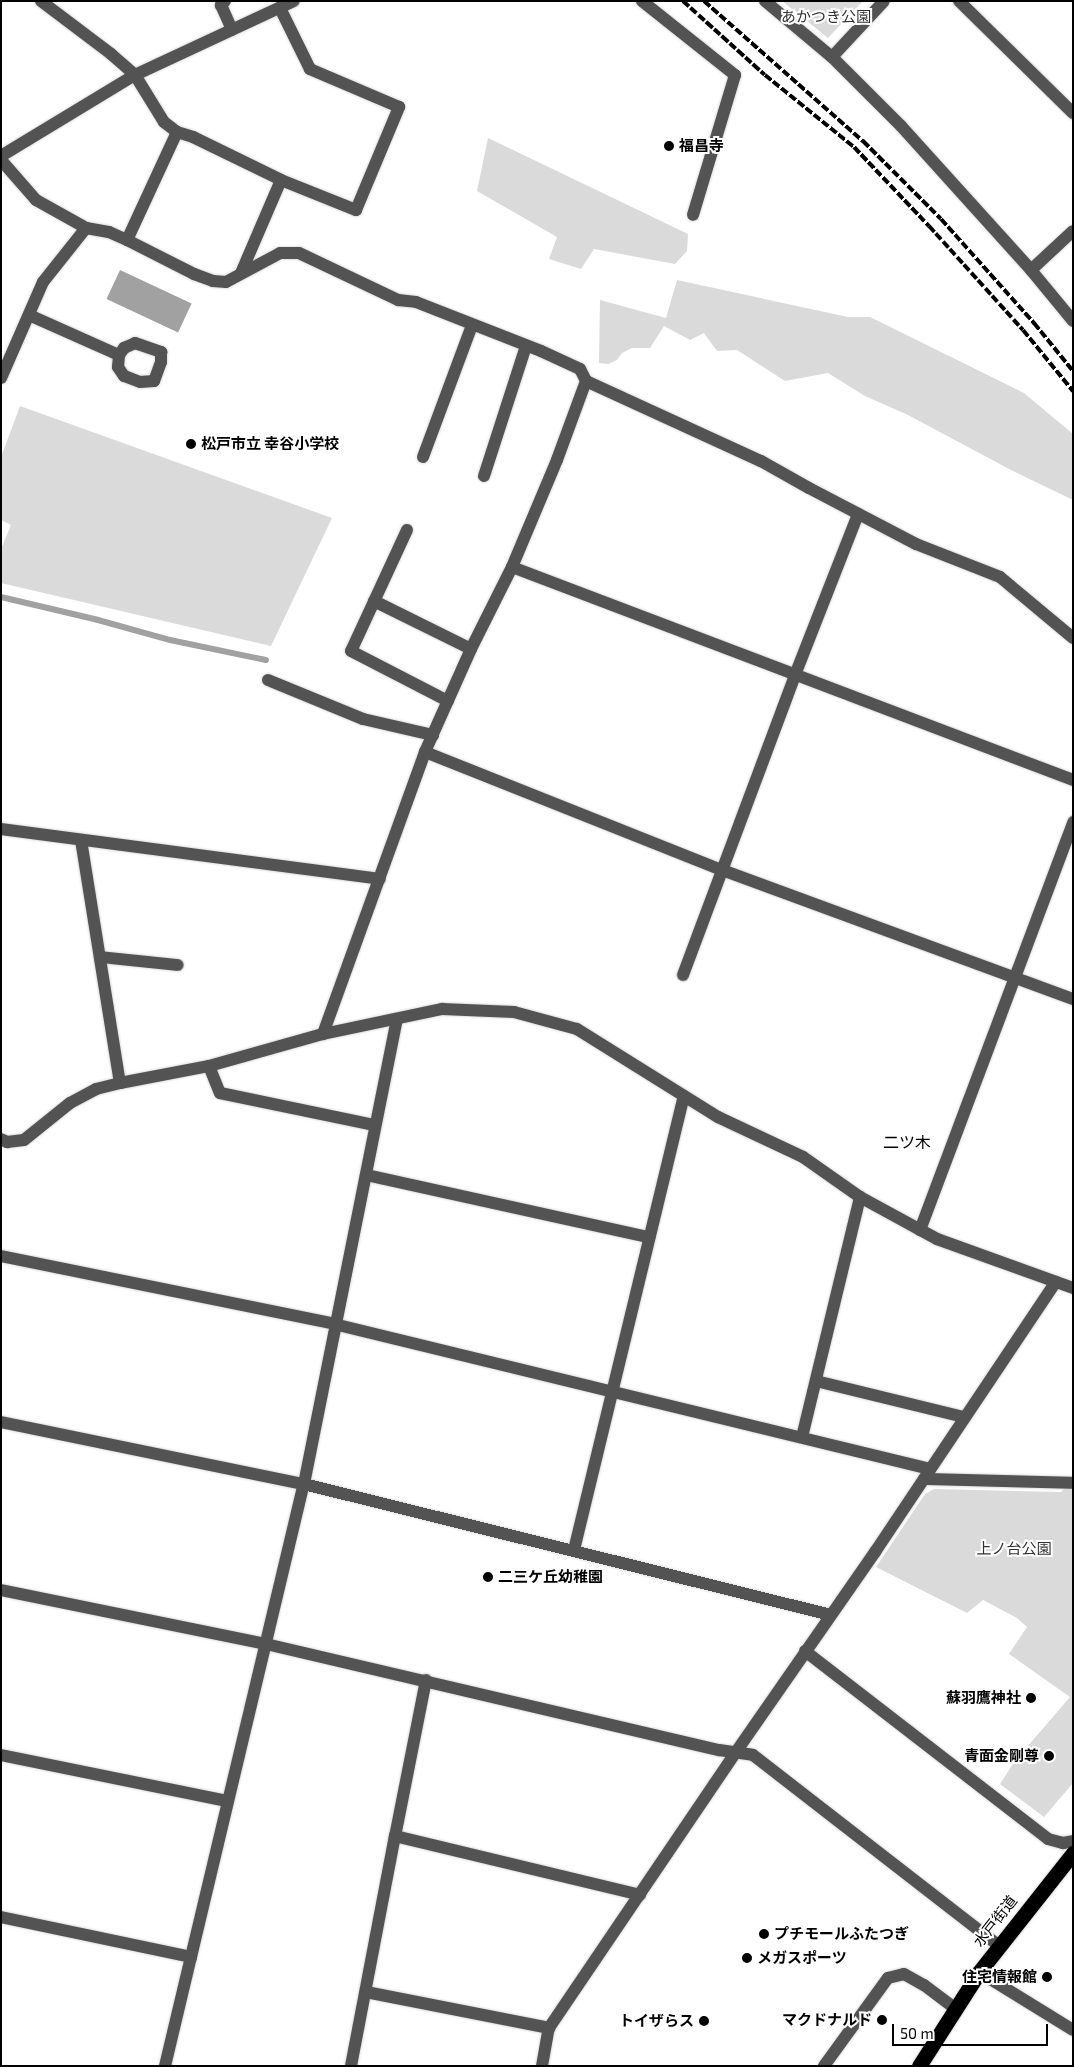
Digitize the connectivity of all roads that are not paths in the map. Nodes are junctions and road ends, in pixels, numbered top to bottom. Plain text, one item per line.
1 (41, 1) edge
2 (225, 1) edge
3 (294, 1) edge
4 (642, 1) edge
5 (884, 1) edge
6 (959, 1) edge
7 (768, 2) edge
8 (280, 8) junction
9 (232, 30) junction
10 (832, 57) junction
11 (136, 75) junction
12 (1073, 112) edge
13 (177, 132) junction
14 (1, 156) edge
15 (1, 160) edge
16 (281, 180) junction
17 (693, 215) dead end
18 (86, 228) junction
19 (1073, 231) edge
20 (127, 240) junction
21 (1031, 270) junction
22 (240, 273) junction
23 (29, 315) junction
24 (1073, 321) edge
25 (472, 325) junction
26 (526, 346) junction
27 (119, 355) dead end
28 (1, 378) edge
29 (586, 381) junction
30 (423, 457) dead end
31 (484, 476) dead end
32 (858, 514) junction
33 (407, 530) dead end
34 (512, 567) junction
35 (374, 601) junction
36 (1073, 638) edge
37 (472, 649) junction
38 (795, 675) junction
39 (268, 680) dead end
40 (448, 701) junction
41 (433, 735) junction
42 (425, 752) junction
43 (1073, 780) edge
44 (1073, 822) edge
45 (1, 829) edge
46 (82, 840) junction
47 (722, 870) junction
48 (380, 879) junction
49 (100, 957) junction
50 (178, 965) dead end
51 (684, 975) dead end
52 (1014, 977) junction
53 (1073, 999) edge
54 (397, 1019) junction
55 (323, 1034) junction
56 (209, 1066) junction
57 (120, 1083) junction
58 (684, 1096) junction
59 (375, 1125) junction
60 (1, 1139) edge
61 (366, 1175) junction
62 (860, 1197) junction
63 (920, 1230) junction
64 (649, 1237) junction
65 (1, 1256) edge
66 (1056, 1282) junction
67 (1073, 1288) edge
68 (334, 1324) junction
69 (816, 1381) junction
70 (612, 1393) junction
71 (964, 1416) junction
72 (1, 1422) edge
73 (802, 1437) junction
74 (927, 1474) junction
75 (1073, 1483) edge
76 (304, 1484) junction
77 (574, 1550) junction
78 (1, 1590) edge
79 (831, 1615) junction
80 (266, 1644) junction
81 (805, 1651) junction
82 (426, 1680) junction
83 (736, 1752) junction
84 (1, 1755) edge
85 (227, 1801) junction
86 (395, 1836) junction
87 (1073, 1841) edge
88 (1073, 1853) edge
89 (640, 1895) junction
90 (1, 1918) edge
91 (998, 1946) junction
92 (191, 1957) junction
93 (979, 1972) junction
94 (366, 1992) junction
95 (954, 2008) junction
96 (549, 2028) junction
97 (1073, 2030) edge
98 (165, 2066) edge
99 (351, 2066) edge
100 (542, 2066) edge
101 (824, 2066) edge
102 (919, 2066) edge

1 - 11 street
2 - 9 street
3 - 8 street
4 - 17 street
5 - 10 street
6 - 12 street
7 - 10 street
8 - 9 street
8 - 16 street
9 - 11 street
10 - 21 street
11 - 13 street
11 - 14 street
13 - 16 street
13 - 20 street
15 - 18 street
16 - 22 street
18 - 20 street
18 - 23 street
19 - 21 street
20 - 22 street
21 - 24 street
22 - 25 street
23 - 27 street
23 - 28 street
25 - 26 street
25 - 30 street
26 - 29 street
26 - 31 street
29 - 32 street
29 - 34 street
32 - 36 street
32 - 38 street
33 - 35 street
34 - 37 street
34 - 38 street
35 - 37 street
35 - 40 street
37 - 40 street
38 - 43 street
38 - 47 street
39 - 41 street
40 - 41 street
41 - 42 street
42 - 47 street
42 - 48 street
44 - 52 street
45 - 46 street
46 - 48 street
46 - 49 street
47 - 51 street
47 - 52 street
48 - 55 street
49 - 50 street
49 - 57 street
52 - 53 street
52 - 63 street
54 - 55 street
54 - 58 street
54 - 59 street
55 - 56 street
56 - 57 street
56 - 59 street
57 - 60 street
58 - 62 street
58 - 64 street
59 - 61 street
61 - 64 street
61 - 68 street
62 - 63 street
62 - 69 street
63 - 66 street
64 - 70 street
65 - 68 street
66 - 67 street
66 - 71 street
68 - 70 street
68 - 76 street
69 - 71 street
69 - 73 street
70 - 73 street
70 - 77 street
71 - 74 street
72 - 76 street
73 - 74 street
74 - 75 street
74 - 79 street
76 - 77 street
76 - 80 street
77 - 79 street
78 - 80 street
79 - 81 street
80 - 82 street
80 - 85 street
81 - 83 street
81 - 87 street
82 - 83 street
82 - 86 street
83 - 89 street
83 - 91 street
84 - 85 street
85 - 92 street
86 - 89 street
86 - 94 street
88 - 91 highway, 水戸街道
89 - 96 street
90 - 92 street
91 - 93 highway, 水戸街道
92 - 98 street
93 - 95 highway, 水戸街道
93 - 97 street
94 - 96 street
94 - 99 street
95 - 101 street
95 - 102 highway, 水戸街道
96 - 100 street

